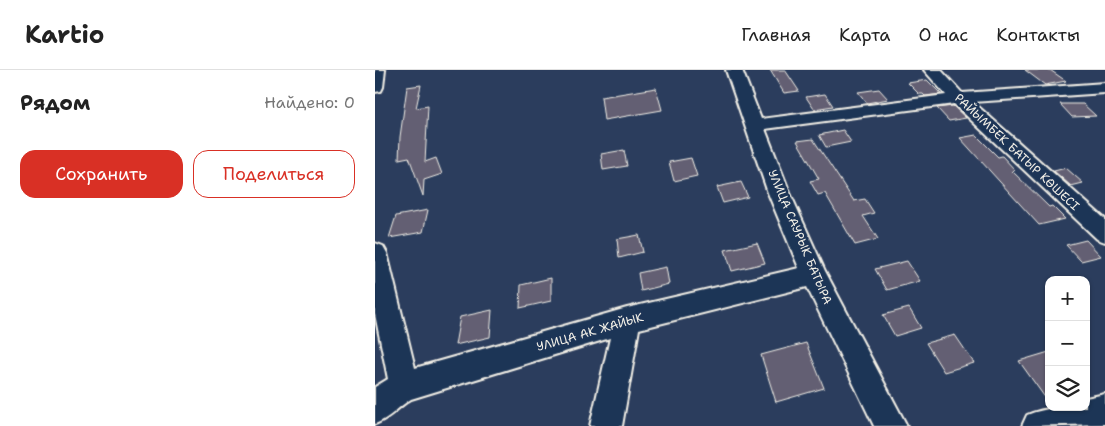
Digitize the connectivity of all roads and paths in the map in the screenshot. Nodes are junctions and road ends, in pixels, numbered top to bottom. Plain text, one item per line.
1 (377, 70) edge
2 (734, 70) edge
3 (932, 70) edge
4 (375, 87) edge
5 (1105, 88) edge
6 (958, 98) junction
7 (754, 125) junction
8 (1105, 233) edge
9 (375, 252) edge
10 (814, 276) junction
11 (627, 320) junction
12 (404, 386) junction
13 (375, 409) edge
14 (1105, 409) edge
15 (605, 426) edge
16 (891, 426) edge
17 (1038, 426) edge

1 - 4 street
2 - 7 street, УЛИЦА САУРЫК БАТЫРА
3 - 6 street, РАЙЫМБЕК БАТЫР КӨШЕСІ
5 - 6 street
6 - 7 street
6 - 8 street, РАЙЫМБЕК БАТЫР КӨШЕСІ
7 - 10 street, УЛИЦА САУРЫК БАТЫРА
9 - 12 street
10 - 11 street, УЛИЦА АК ЖАЙЫК
10 - 16 street, УЛИЦА САУРЫК БАТЫРА
11 - 12 street, УЛИЦА АК ЖАЙЫК
11 - 15 street
12 - 13 street, УЛИЦА АК ЖАЙЫК
14 - 17 street

